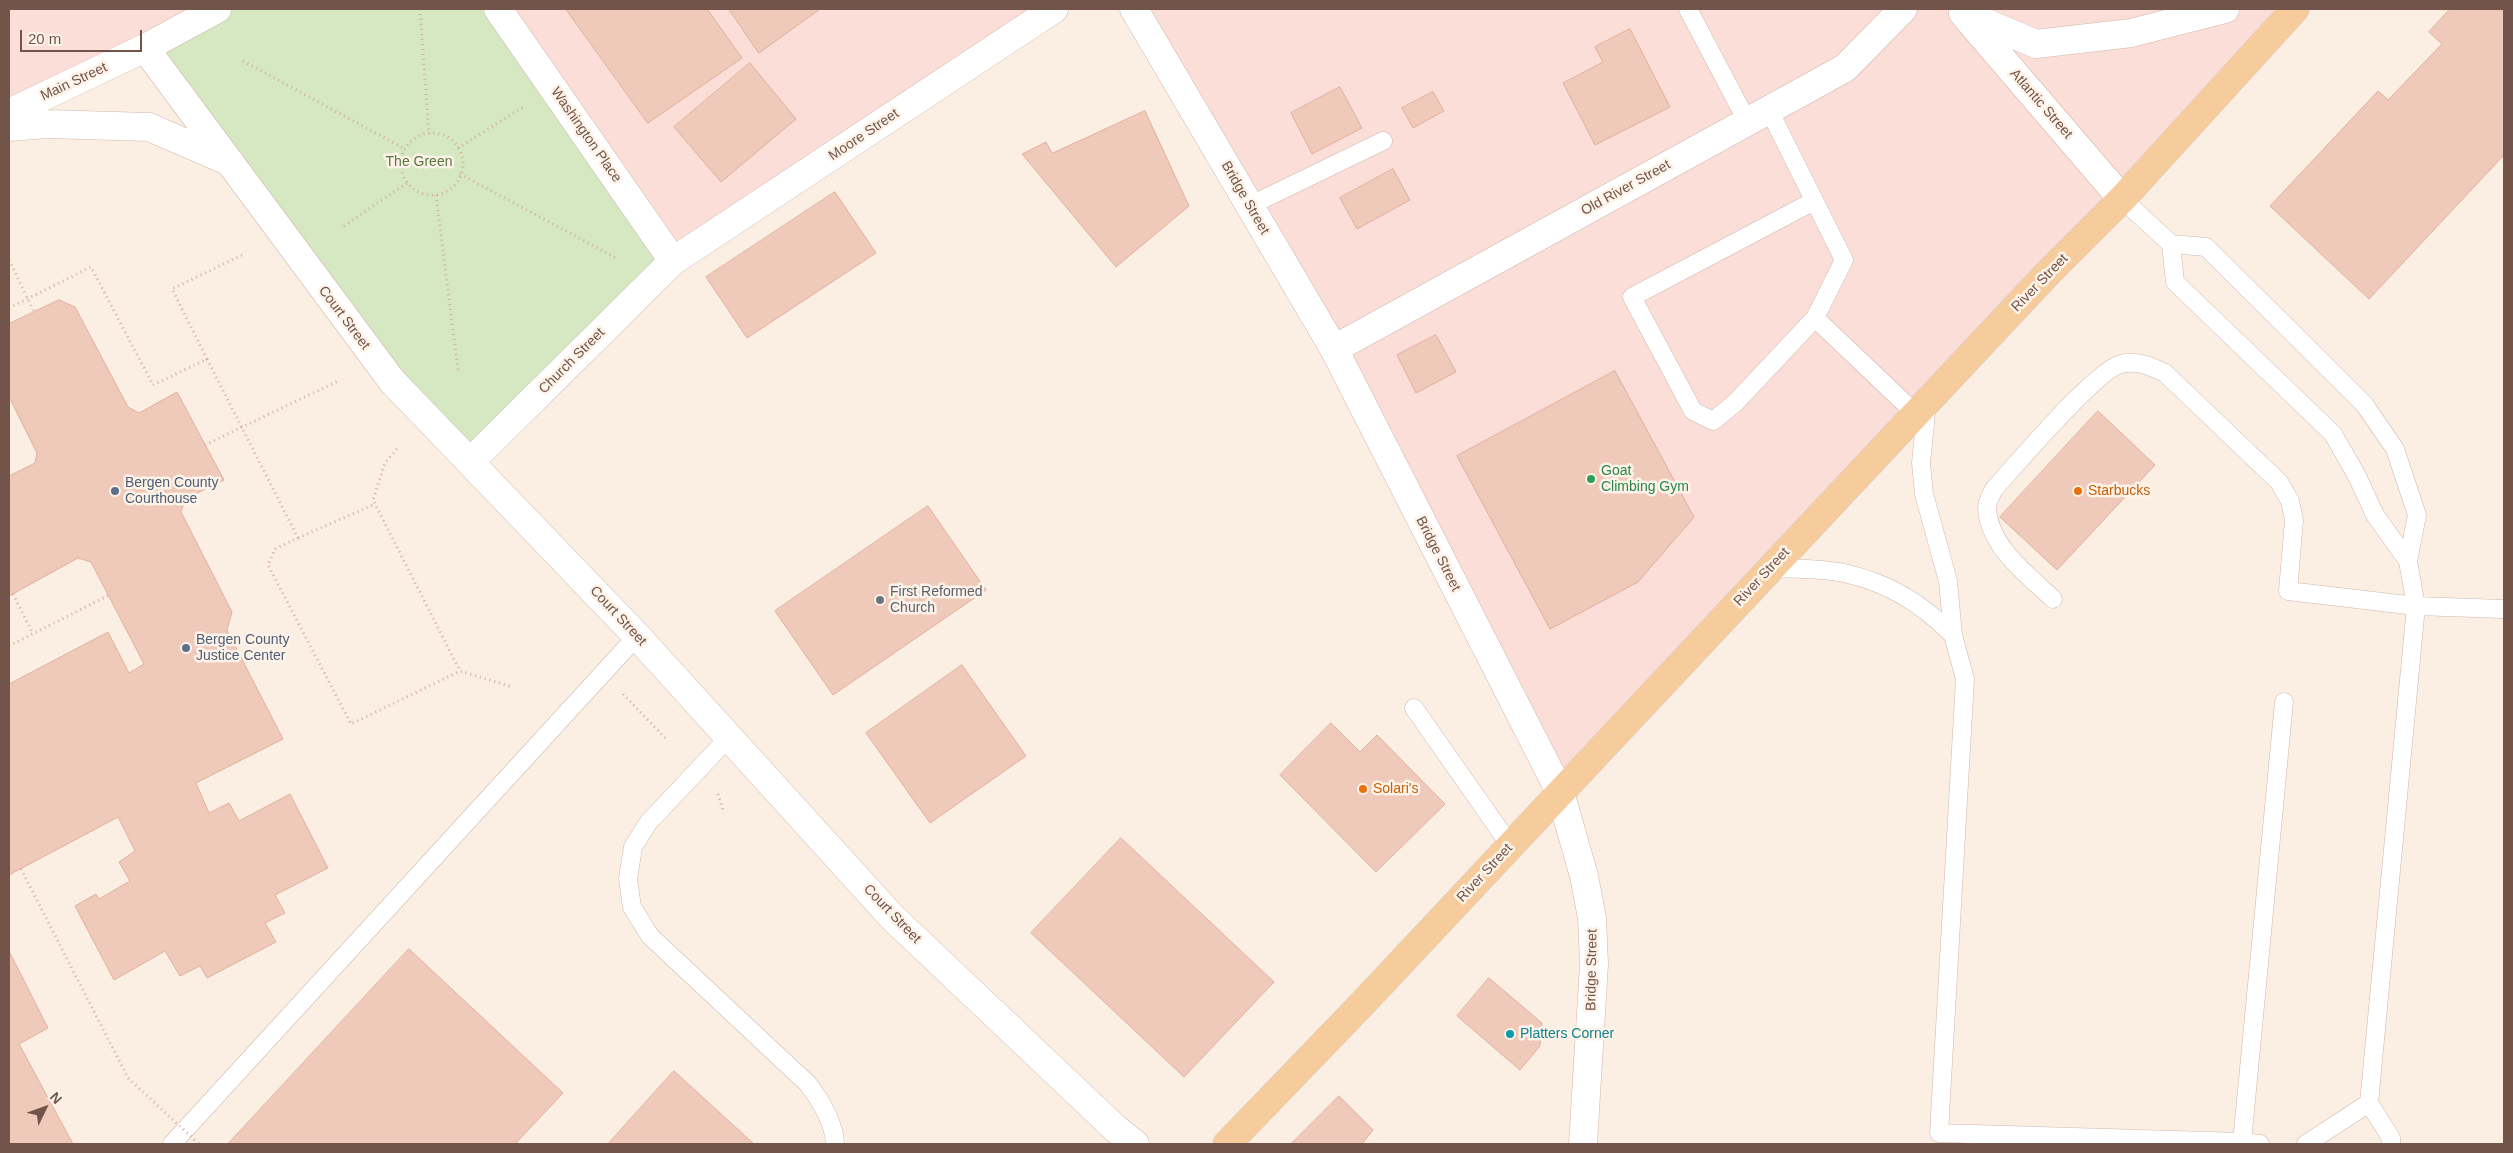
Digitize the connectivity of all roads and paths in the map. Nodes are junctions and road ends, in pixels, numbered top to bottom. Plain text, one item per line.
1 (218, 9) edge
2 (420, 9) edge
3 (498, 9) edge
4 (1054, 9) edge
5 (1134, 9) edge
6 (1688, 9) edge
7 (1903, 9) edge
8 (2225, 9) edge
9 (2295, 9) edge
10 (1962, 11) edge
11 (145, 48) junction
12 (243, 62) dead end
13 (524, 107) dead end
14 (9, 113) edge
15 (1758, 116) junction
16 (9, 127) edge
17 (429, 134) junction
18 (1383, 141) dead end
19 (458, 148) junction
20 (405, 149) junction
21 (231, 162) junction
22 (460, 174) junction
23 (407, 182) junction
24 (436, 194) junction
25 (2122, 199) junction
26 (1814, 200) junction
27 (1249, 206) junction
28 (344, 226) dead end
29 (2171, 244) junction
30 (244, 254) dead end
31 (616, 258) dead end
32 (9, 260) edge
33 (673, 261) junction
34 (27, 298) junction
35 (9, 308) edge
36 (34, 312) dead end
37 (1815, 318) junction
38 (1334, 349) junction
39 (207, 359) junction
40 (458, 370) dead end
41 (338, 381) dead end
42 (1921, 408) junction
43 (242, 428) junction
44 (205, 446) dead end
45 (397, 449) dead end
46 (471, 461) junction
47 (375, 504) junction
48 (298, 538) junction
49 (2408, 562) junction
50 (1771, 568) junction
51 (13, 594) dead end
52 (109, 596) dead end
53 (2054, 600) dead end
54 (2416, 606) junction
55 (2504, 608) edge
56 (33, 634) junction
57 (637, 636) junction
58 (1953, 636) junction
59 (9, 646) edge
60 (460, 671) junction
61 (512, 687) dead end
62 (621, 692) dead end
63 (2284, 702) dead end
64 (1414, 708) dead end
65 (730, 736) junction
66 (668, 740) dead end
67 (715, 790) dead end
68 (1560, 792) junction
69 (723, 810) dead end
70 (1510, 845) junction
71 (21, 868) dead end
72 (2369, 1103) junction
73 (2242, 1142) junction
74 (172, 1144) edge
75 (199, 1144) edge
76 (834, 1144) edge
77 (1135, 1144) edge
78 (1227, 1144) edge
79 (1583, 1144) edge
80 (2260, 1144) edge
81 (2306, 1144) edge
82 (2391, 1144) edge

1 - 11 street, Main Street
2 - 17 path
3 - 33 street, Washington Place
4 - 33 street, Moore Street
5 - 27 street, Bridge Street
6 - 15 lane
7 - 15 street, Old River Street
8 - 10 street
9 - 25 main road, River Street
10 - 25 street, Atlantic Street
11 - 14 street, Main Street
11 - 21 street, Court Street
12 - 20 path
13 - 19 path
15 - 26 lane
15 - 38 street, Old River Street
16 - 21 street
17 - 19 path
17 - 20 path
18 - 27 lane
19 - 22 path
20 - 23 path
21 - 46 street, Court Street
22 - 24 path
22 - 31 path
23 - 24 path
23 - 28 path
24 - 40 path
25 - 29 lane
25 - 42 main road, River Street
26 - 37 lane
26 - 37 lane
27 - 38 street, Bridge Street
29 - 49 lane
29 - 49 lane
30 - 39 path
32 - 34 path
33 - 46 street, Church Street
34 - 35 path
34 - 36 path
34 - 39 path
37 - 42 lane
38 - 68 street, Bridge Street
39 - 43 path
41 - 43 path
42 - 50 main road, River Street
42 - 58 lane
43 - 44 path
43 - 48 path
45 - 47 path
46 - 57 street, Court Street
47 - 48 path
47 - 60 path
48 - 60 path
49 - 54 lane
50 - 58 lane
50 - 68 main road, River Street
51 - 56 path
52 - 56 path
53 - 54 lane
54 - 55 lane
54 - 72 lane
56 - 59 path
57 - 65 street, Court Street
57 - 74 lane
58 - 73 lane
60 - 61 path
62 - 66 path
63 - 73 lane
64 - 70 lane
65 - 76 lane
65 - 77 street, Court Street
67 - 69 path
68 - 70 main road, River Street
68 - 79 street, Bridge Street
70 - 78 main road, River Street
71 - 75 path, bridge
72 - 81 lane
72 - 82 lane
73 - 80 lane

